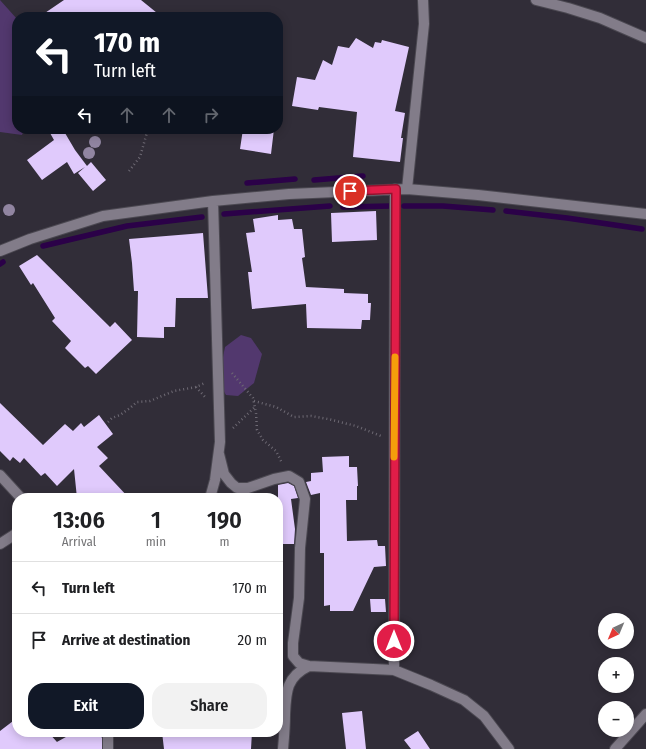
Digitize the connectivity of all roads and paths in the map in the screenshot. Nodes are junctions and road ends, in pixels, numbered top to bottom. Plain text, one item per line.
1 (423, 0) edge
2 (536, 0) edge
3 (646, 38) edge
4 (147, 134) edge
5 (129, 171) dead end
6 (396, 189) junction
7 (407, 189) junction
8 (213, 201) junction
9 (646, 214) edge
10 (0, 251) edge
11 (218, 358) junction
12 (219, 378) junction
13 (254, 401) junction
14 (255, 407) junction
15 (108, 422) dead end
16 (395, 441) junction
17 (220, 442) junction
18 (219, 454) junction
19 (0, 475) edge
20 (289, 476) junction
21 (17, 493) edge
22 (211, 493) edge
23 (12, 536) edge
24 (0, 544) edge
25 (309, 666) junction
26 (394, 670) junction
27 (646, 714) edge
28 (108, 737) edge
29 (108, 749) edge
30 (283, 749) edge
31 (509, 749) edge
32 (615, 749) edge

1 - 7 street
2 - 3 street
4 - 5 path
6 - 7 street
6 - 8 street
6 - 16 street
7 - 9 street
8 - 10 street
8 - 11 street
11 - 12 street
11 - 13 path
12 - 15 path
12 - 17 street
13 - 14 path
13 - 16 path
14 - 17 path
14 - 20 path
16 - 26 street
17 - 18 street
18 - 20 street
18 - 22 street
19 - 21 street
20 - 25 street
23 - 24 street
25 - 26 street
25 - 30 street
26 - 31 street
27 - 32 street
28 - 29 street

